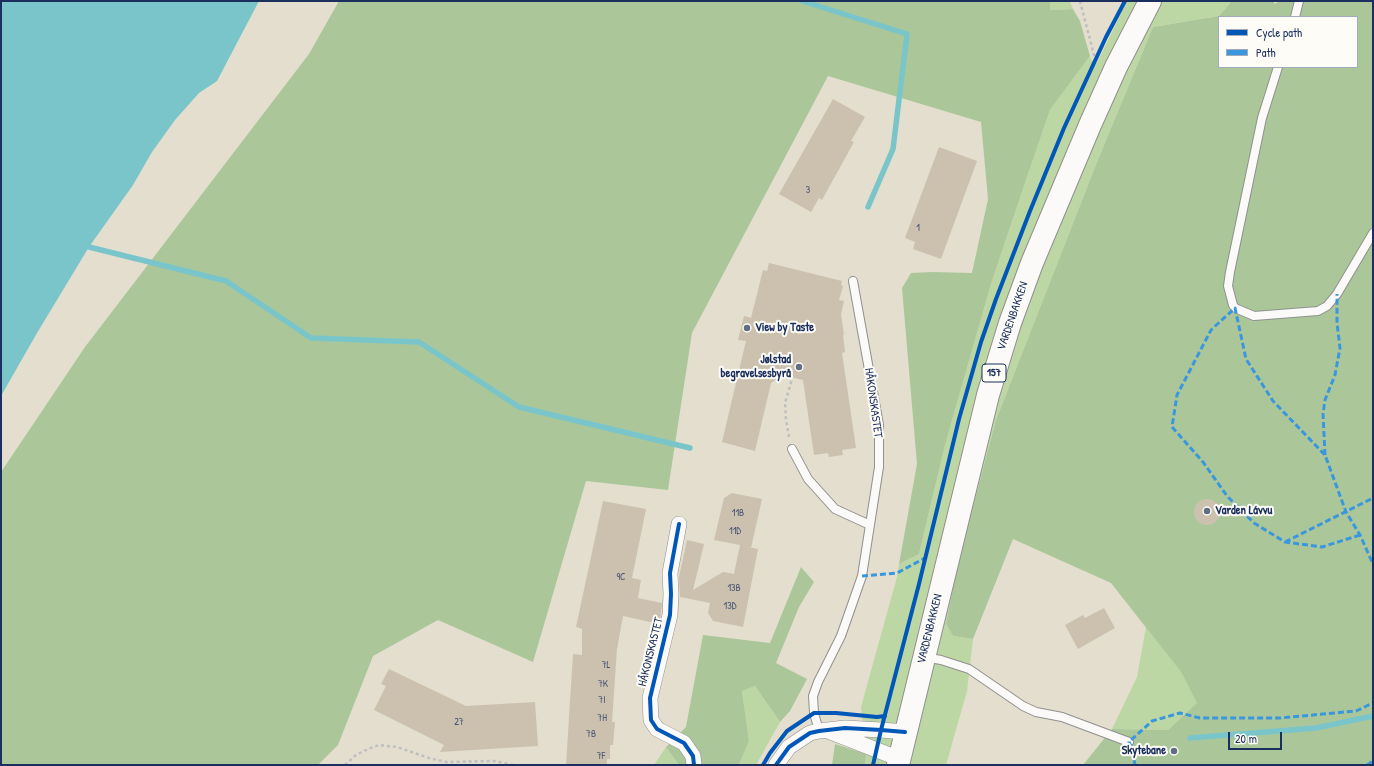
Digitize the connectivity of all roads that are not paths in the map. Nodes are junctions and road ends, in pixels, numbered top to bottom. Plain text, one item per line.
1 (1150, 1) edge
2 (1299, 1) edge
3 (1295, 16) edge
4 (1278, 68) edge
5 (1373, 233) edge
6 (853, 281) dead end
7 (792, 449) road end
8 (679, 524) dead end
9 (870, 525) junction
10 (924, 657) junction
11 (822, 731) junction
12 (906, 732) junction
13 (1129, 742) dead end
14 (899, 762) edge
15 (694, 765) edge
16 (776, 765) edge

1 - 10 main road, VARDENBAKKEN / 157
2 - 3 lane
4 - 5 lane
6 - 9 lane, HÅKONSKASTET
7 - 9 lane
8 - 15 street, HÅKONSKASTET
9 - 11 lane, HÅKONSKASTET
10 - 12 main road, VARDENBAKKEN / 157
10 - 13 lane
11 - 12 street
11 - 14 street
11 - 16 street
12 - 14 main road, VARDENBAKKEN / 157

